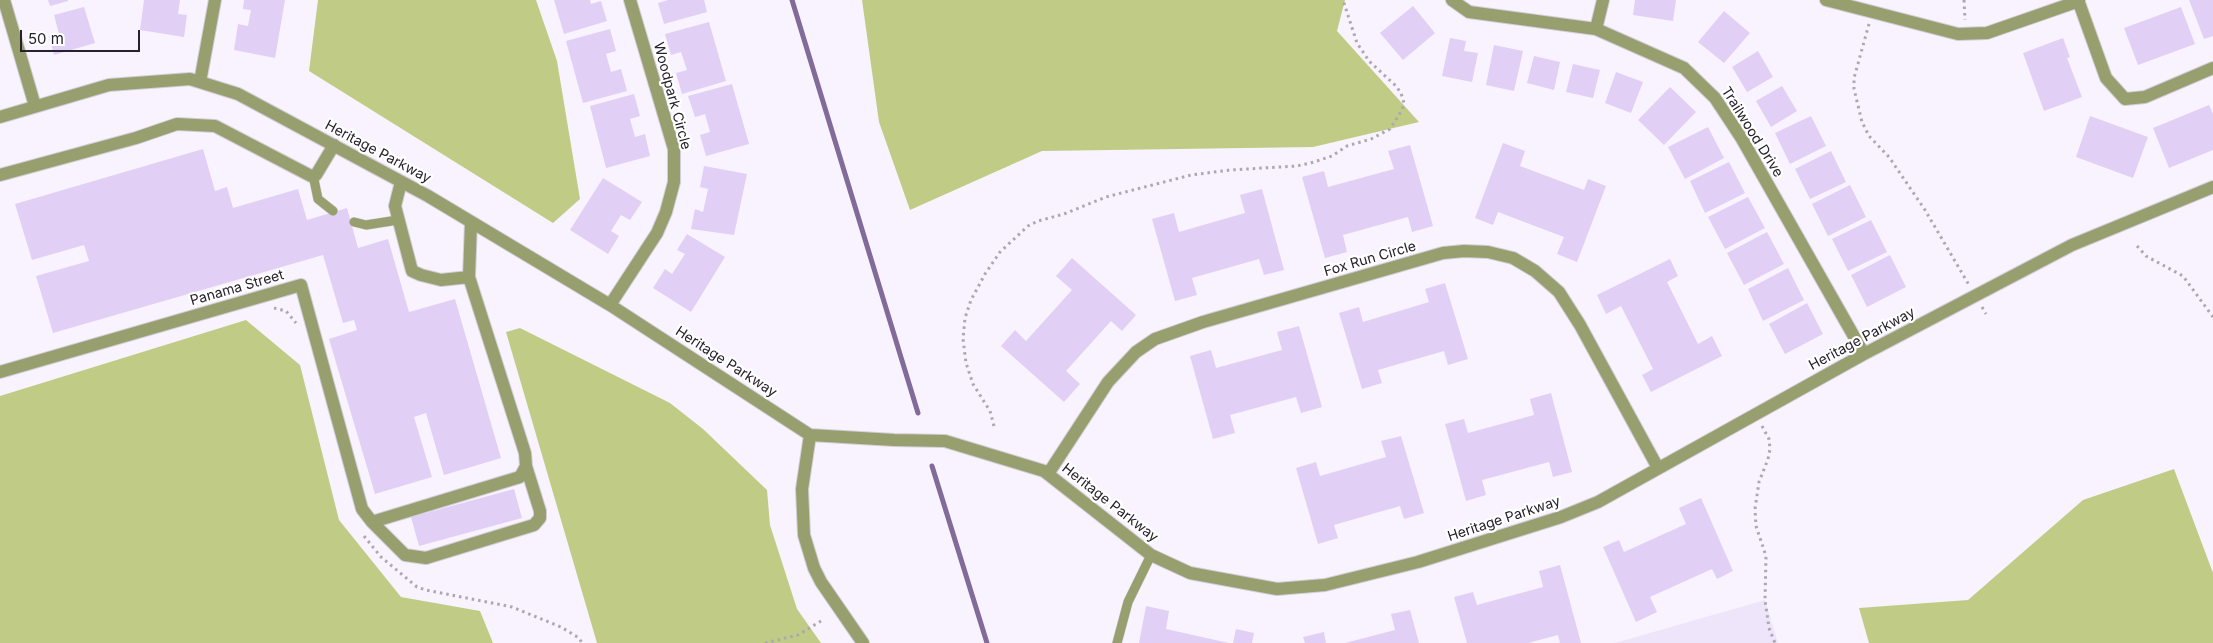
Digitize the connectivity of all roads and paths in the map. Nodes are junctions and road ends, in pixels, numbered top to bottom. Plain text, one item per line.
1 (4, 0) edge
2 (215, 0) edge
3 (630, 0) edge
4 (1343, 0) edge
5 (1452, 0) edge
6 (1603, 0) edge
7 (1826, 0) edge
8 (1964, 0) edge
9 (2078, 0) edge
10 (1871, 12) junction
11 (1596, 29) junction
12 (1965, 34) junction
13 (2213, 68) edge
14 (200, 82) junction
15 (35, 106) junction
16 (0, 117) edge
17 (334, 145) junction
18 (0, 175) edge
19 (313, 175) junction
20 (401, 182) junction
21 (2213, 187) edge
22 (332, 211) dead end
23 (398, 220) junction
24 (354, 222) dead end
25 (471, 222) junction
26 (2137, 246) dead end
27 (469, 277) junction
28 (1971, 287) dead end
29 (610, 305) junction
30 (1981, 305) dead end
31 (266, 306) dead end
32 (1986, 314) dead end
33 (2213, 317) edge
34 (301, 331) dead end
35 (1864, 354) junction
36 (0, 372) edge
37 (1755, 414) junction
38 (994, 426) dead end
39 (810, 435) junction
40 (526, 466) junction
41 (1658, 468) junction
42 (1048, 474) junction
43 (372, 522) junction
44 (362, 533) dead end
45 (1151, 555) junction
46 (821, 621) dead end
47 (582, 643) edge
48 (765, 643) edge
49 (863, 643) edge
50 (1117, 643) edge
51 (1774, 643) edge

1 - 15 street
2 - 14 street
3 - 29 street, Woodpark Circle
4 - 38 path
5 - 11 street, Trailwood Drive
6 - 11 street
7 - 10 street
8 - 12 path
9 - 12 street
9 - 13 street
10 - 12 street
10 - 28 path
11 - 35 street, Trailwood Drive
14 - 15 street, Heritage Parkway
14 - 17 street, Heritage Parkway
15 - 16 street, Heritage Parkway
17 - 19 street
17 - 20 street, Heritage Parkway
18 - 19 street
19 - 22 lane
20 - 23 street
20 - 25 street, Heritage Parkway
21 - 35 street, Heritage Parkway
23 - 24 lane
23 - 27 street
25 - 27 street, Panama Street
25 - 29 street, Heritage Parkway
26 - 33 path
27 - 40 street, Panama Street
29 - 39 street, Heritage Parkway
30 - 32 path
31 - 34 path
35 - 37 street, Heritage Parkway
36 - 43 street, Panama Street
37 - 41 street, Heritage Parkway
37 - 51 path
39 - 42 street, Heritage Parkway
39 - 49 street
40 - 43 street
40 - 43 street, Panama Street
41 - 42 street, Fox Run Circle
41 - 45 street, Heritage Parkway
42 - 45 street, Heritage Parkway
44 - 47 path
45 - 50 lane
46 - 48 path

